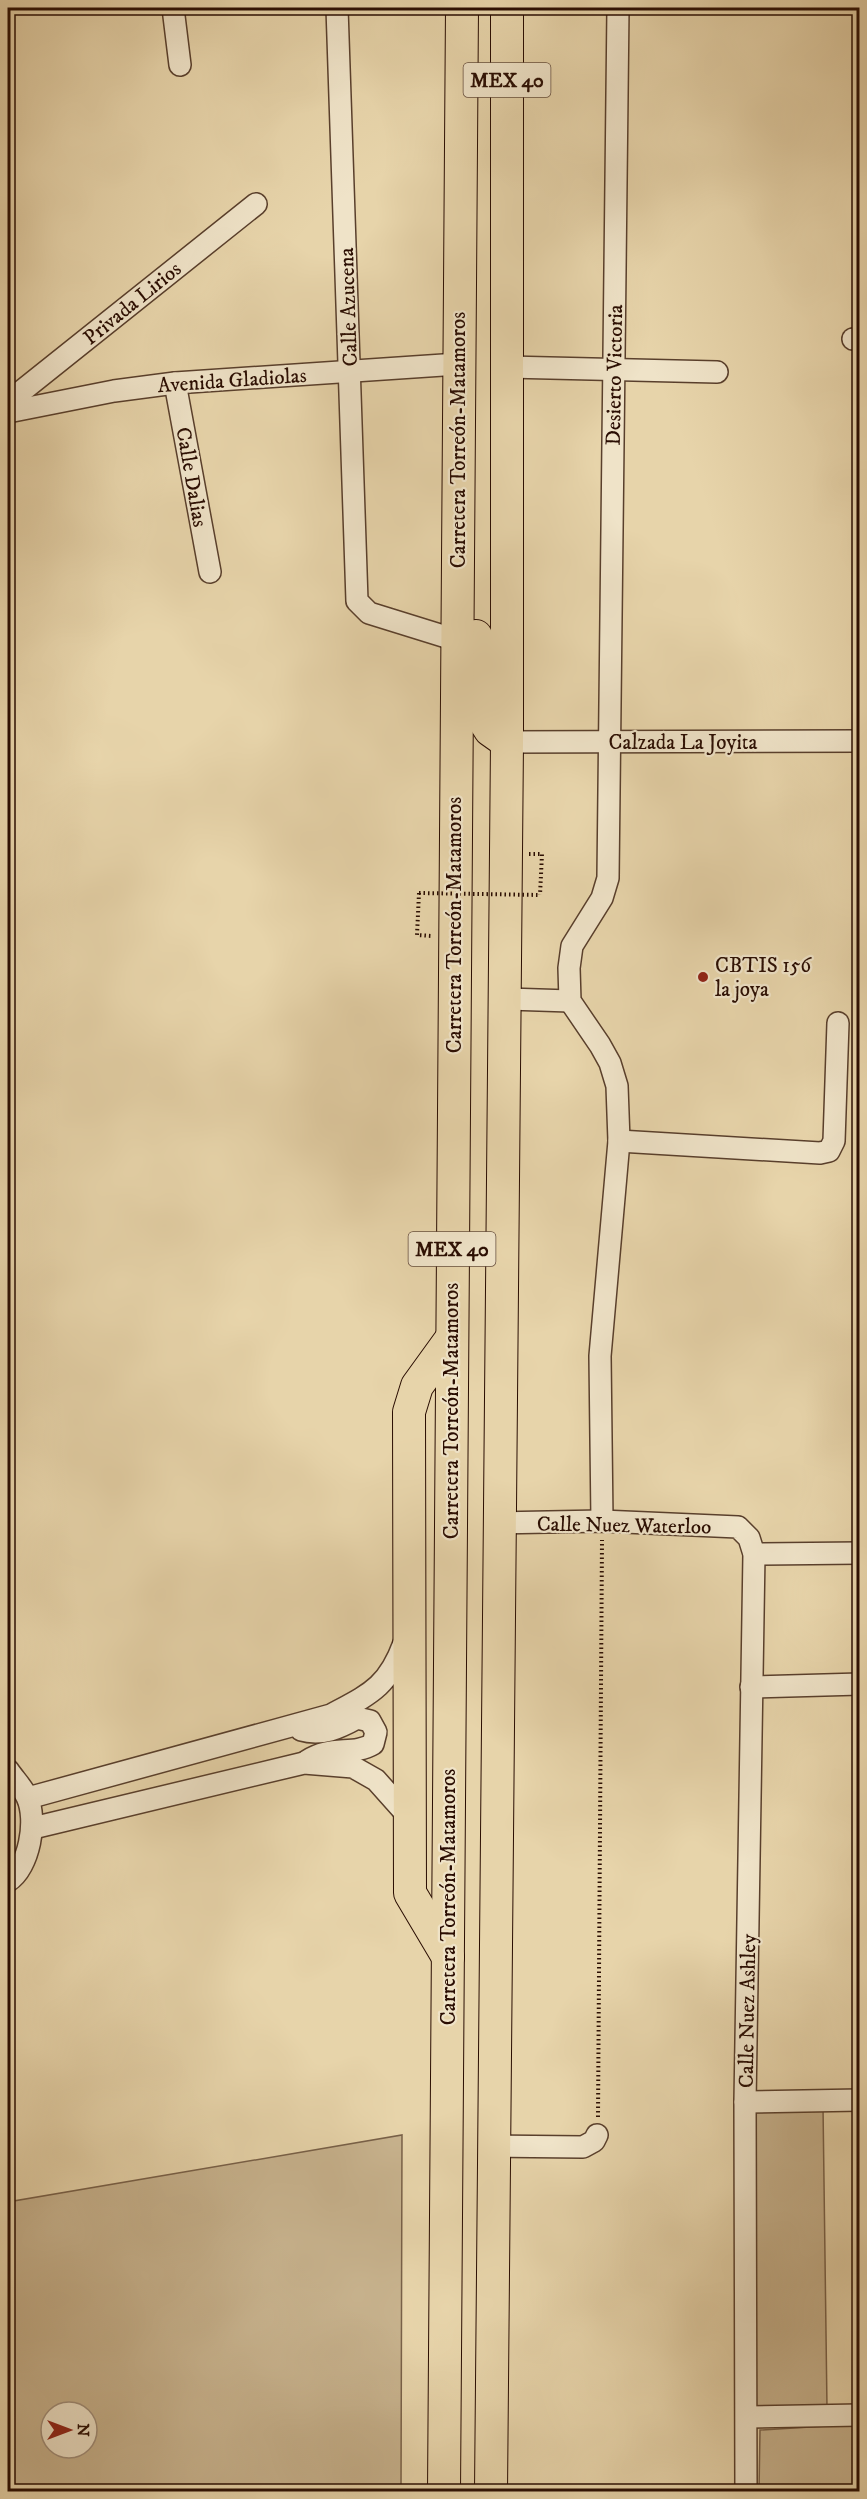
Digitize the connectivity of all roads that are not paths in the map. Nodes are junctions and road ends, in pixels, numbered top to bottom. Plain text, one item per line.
1 (173, 8) edge
2 (338, 8) edge
3 (462, 8) edge
4 (507, 8) edge
5 (524, 8) edge
6 (618, 8) edge
7 (180, 64) dead end
8 (256, 204) dead end
9 (505, 354) junction
10 (614, 369) junction
11 (350, 371) junction
12 (717, 372) dead end
13 (458, 374) junction
14 (176, 383) junction
15 (8, 402) edge
16 (8, 412) edge
17 (210, 572) dead end
18 (456, 640) junction
19 (860, 741) edge
20 (507, 742) junction
21 (611, 742) junction
22 (505, 999) junction
23 (570, 1001) junction
24 (838, 1023) dead end
25 (619, 1141) junction
26 (451, 1339) junction
27 (602, 1521) junction
28 (501, 1523) junction
29 (745, 1533) joint
30 (860, 1553) edge
31 (754, 1554) junction
32 (409, 1628) junction
33 (860, 1684) edge
34 (751, 1687) junction
35 (289, 1727) junction
36 (304, 1762) junction
37 (8, 1770) edge
38 (28, 1798) junction
39 (409, 1817) junction
40 (33, 1828) junction
41 (8, 1881) edge
42 (448, 1957) junction
43 (860, 2100) edge
44 (745, 2102) junction
45 (597, 2135) road end
46 (493, 2146) junction
47 (492, 2414) junction
48 (860, 2415) edge
49 (747, 2417) junction
50 (444, 2492) edge
51 (472, 2492) edge
52 (491, 2492) edge
53 (746, 2492) edge

1 - 7 street
2 - 11 street, Calle Azucena
3 - 13 highway, Carretera Torreón-Matamoros / MEX 40
4 - 9 highway, MEX 40
5 - 9 highway
6 - 10 street, Desierto Victoria
8 - 15 street, Privada Lirios
9 - 10 street
9 - 20 highway, MEX 40
10 - 12 street
10 - 21 street, Desierto Victoria
11 - 13 street, Avenida Gladiolas
11 - 14 street, Avenida Gladiolas
11 - 18 street, Calle Azucena
13 - 18 highway, Carretera Torreón-Matamoros / MEX 40
13 - 20 highway
14 - 16 street, Avenida Gladiolas
14 - 17 street, Calle Dalias
18 - 26 highway, Carretera Torreón-Matamoros / MEX 40
19 - 21 street, Calzada La Joyita
20 - 21 street, Calzada La Joyita
20 - 22 highway, MEX 40
21 - 23 street, Desierto Victoria
22 - 23 street
22 - 28 highway, MEX 40
23 - 25 street
24 - 25 street
25 - 27 street
26 - 32 highway
26 - 42 highway, Carretera Torreón-Matamoros / MEX 40
27 - 28 street, Calle Nuez Waterloo
27 - 29 street, Calle Nuez Waterloo
28 - 46 highway, MEX 40
29 - 31 street, Calle Nuez Ashley
30 - 31 street
31 - 34 street, Calle Nuez Ashley
32 - 35 street
32 - 39 highway
33 - 34 street
34 - 44 street, Calle Nuez Ashley
35 - 36 street
35 - 38 street
36 - 39 street
36 - 40 street
37 - 38 street
38 - 40 street
39 - 42 highway
40 - 41 street
42 - 50 highway, Carretera Torreón-Matamoros / MEX 40
43 - 44 street
44 - 49 street, Calle Nuez Ashley
45 - 46 street
46 - 47 highway, MEX 40
47 - 51 highway
47 - 52 highway, MEX 40
48 - 49 street
49 - 53 street, Calle Nuez Ashley

